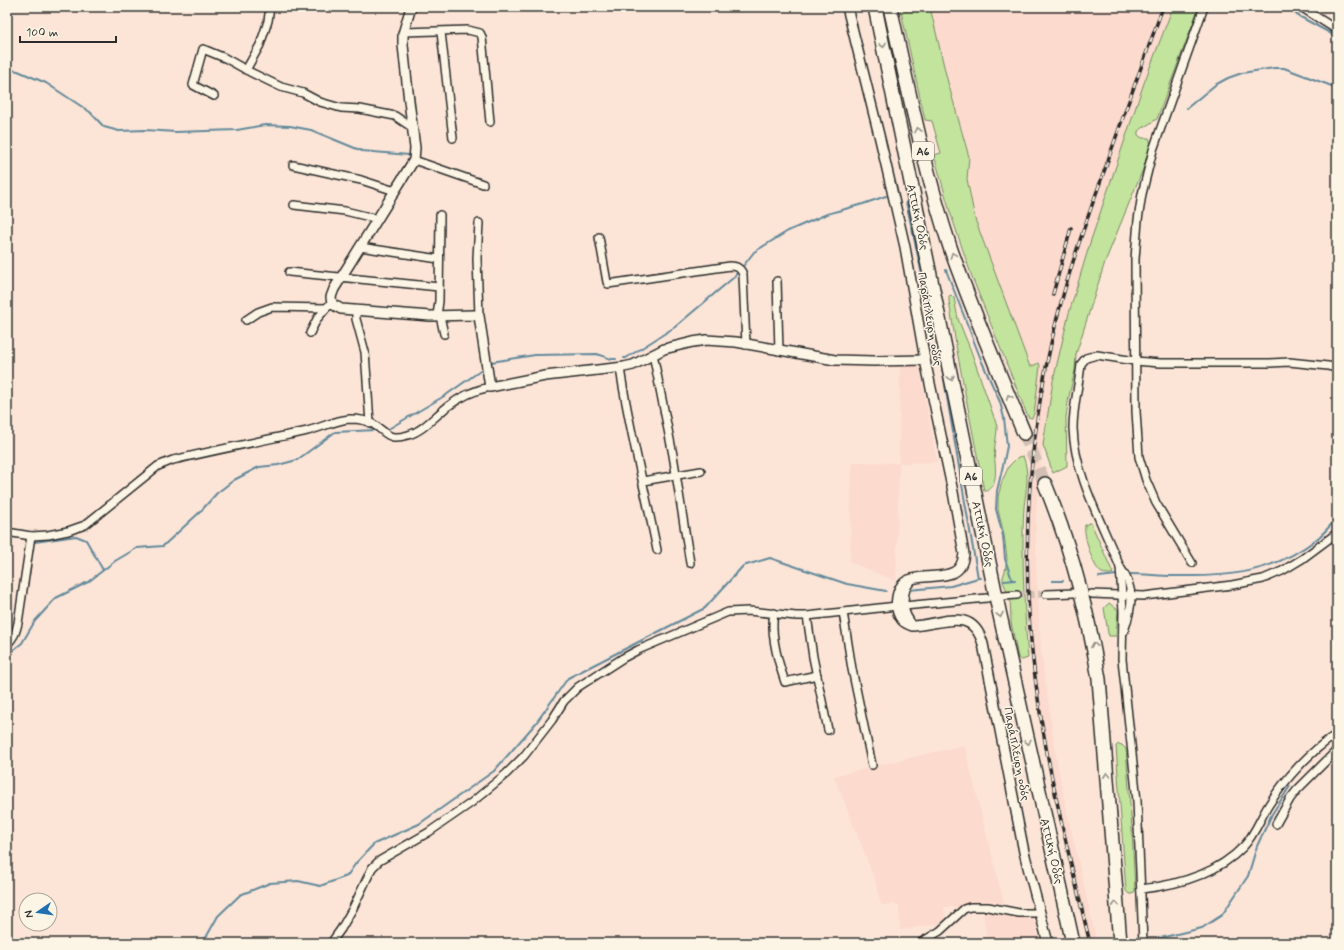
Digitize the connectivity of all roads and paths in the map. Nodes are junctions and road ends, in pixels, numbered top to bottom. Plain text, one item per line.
1 (270, 7) edge
2 (411, 7) edge
3 (847, 7) edge
4 (875, 7) edge
5 (890, 7) edge
6 (1204, 7) edge
7 (1301, 7) edge
8 (1337, 30) edge
9 (404, 32) junction
10 (441, 32) junction
11 (246, 70) junction
12 (214, 96) dead end
13 (490, 122) dead end
14 (413, 128) junction
15 (453, 138) dead end
16 (414, 160) junction
17 (293, 165) dead end
18 (483, 184) dead end
19 (395, 191) junction
20 (294, 205) dead end
21 (440, 215) dead end
22 (378, 219) junction
23 (478, 223) dead end
24 (599, 237) dead end
25 (360, 247) junction
26 (439, 259) junction
27 (288, 272) dead end
28 (341, 277) junction
29 (777, 281) dead end
30 (439, 287) junction
31 (329, 306) junction
32 (356, 310) junction
33 (438, 316) junction
34 (479, 316) junction
35 (246, 320) dead end
36 (310, 332) dead end
37 (444, 334) dead end
38 (746, 344) junction
39 (779, 350) junction
40 (653, 354) junction
41 (925, 360) junction
42 (1135, 361) junction
43 (620, 368) junction
44 (1337, 368) edge
45 (490, 387) junction
46 (370, 423) junction
47 (1024, 433) tunnel mouth
48 (702, 471) dead end
49 (676, 475) junction
50 (643, 481) junction
51 (1045, 484) tunnel mouth
52 (7, 532) edge
53 (1337, 533) edge
54 (31, 536) junction
55 (657, 550) dead end
56 (690, 563) dead end
57 (1192, 563) dead end
58 (1120, 567) junction
59 (1075, 593) dead end
60 (1046, 594) tunnel mouth
61 (1092, 594) dead end
62 (1017, 595) tunnel mouth
63 (1003, 596) dead end
64 (1123, 596) junction
65 (1131, 596) junction
66 (987, 598) dead end
67 (900, 606) junction
68 (843, 612) junction
69 (774, 613) junction
70 (807, 616) junction
71 (1124, 631) junction
72 (7, 644) edge
73 (817, 675) junction
74 (828, 730) dead end
75 (1337, 734) edge
76 (1337, 750) edge
77 (872, 765) dead end
78 (1276, 824) dead end
79 (1141, 889) junction
80 (1040, 913) junction
81 (331, 943) edge
82 (920, 943) edge
83 (1048, 943) edge
84 (1073, 943) edge
85 (1120, 943) edge
86 (1143, 943) edge

1 - 11 street
2 - 9 street
3 - 41 street, Παράπλευρη οδός
4 -> 84 highway, Αττική Οδός / Α6
47 -> 5 highway, Αττική Οδός / Α6
6 - 42 street
7 - 8 street
9 - 10 street
9 - 14 street
10 - 13 street
10 - 15 street
11 - 12 street
11 - 14 street
14 - 16 street
16 - 18 street
16 - 19 street
17 - 19 street
19 - 22 street
20 - 22 street
21 - 26 street
22 - 25 street
23 - 34 street
24 - 38 street
25 - 26 street
25 - 28 street
26 - 30 street
27 - 28 street
28 - 30 street
28 - 31 street
29 - 39 street
30 - 33 street
31 - 32 street
31 - 35 street
31 - 36 street
32 - 33 street
32 - 46 street
33 - 34 street
33 - 37 street
34 - 45 street
38 - 39 street
38 - 40 street
39 - 41 street
40 - 43 street
40 - 49 street
41 - 67 street, Παράπλευρη οδός
42 - 44 street
42 - 57 street
42 - 58 street
43 - 45 street
43 - 50 street
45 - 46 street
46 - 54 street
48 - 49 street
49 - 50 street
49 - 56 street
50 - 55 street
85 -> 51 highway
52 - 54 street
53 - 65 street
54 - 72 street
58 - 64 street
58 - 65 street
59 - 60 street
61 - 64 street
62 - 63 street
64 - 65 street
64 - 71 street
65 - 71 street
66 - 67 street
67 - 68 street
67 - 80 street, Παράπλευρη οδός
68 - 70 street
68 - 77 street
69 - 70 street
69 - 73 street
69 - 81 street
70 - 73 street
71 - 79 street
73 - 74 street
75 - 79 street
76 - 78 street
79 - 86 street
80 - 82 street
80 - 83 street, Παράπλευρη οδός

